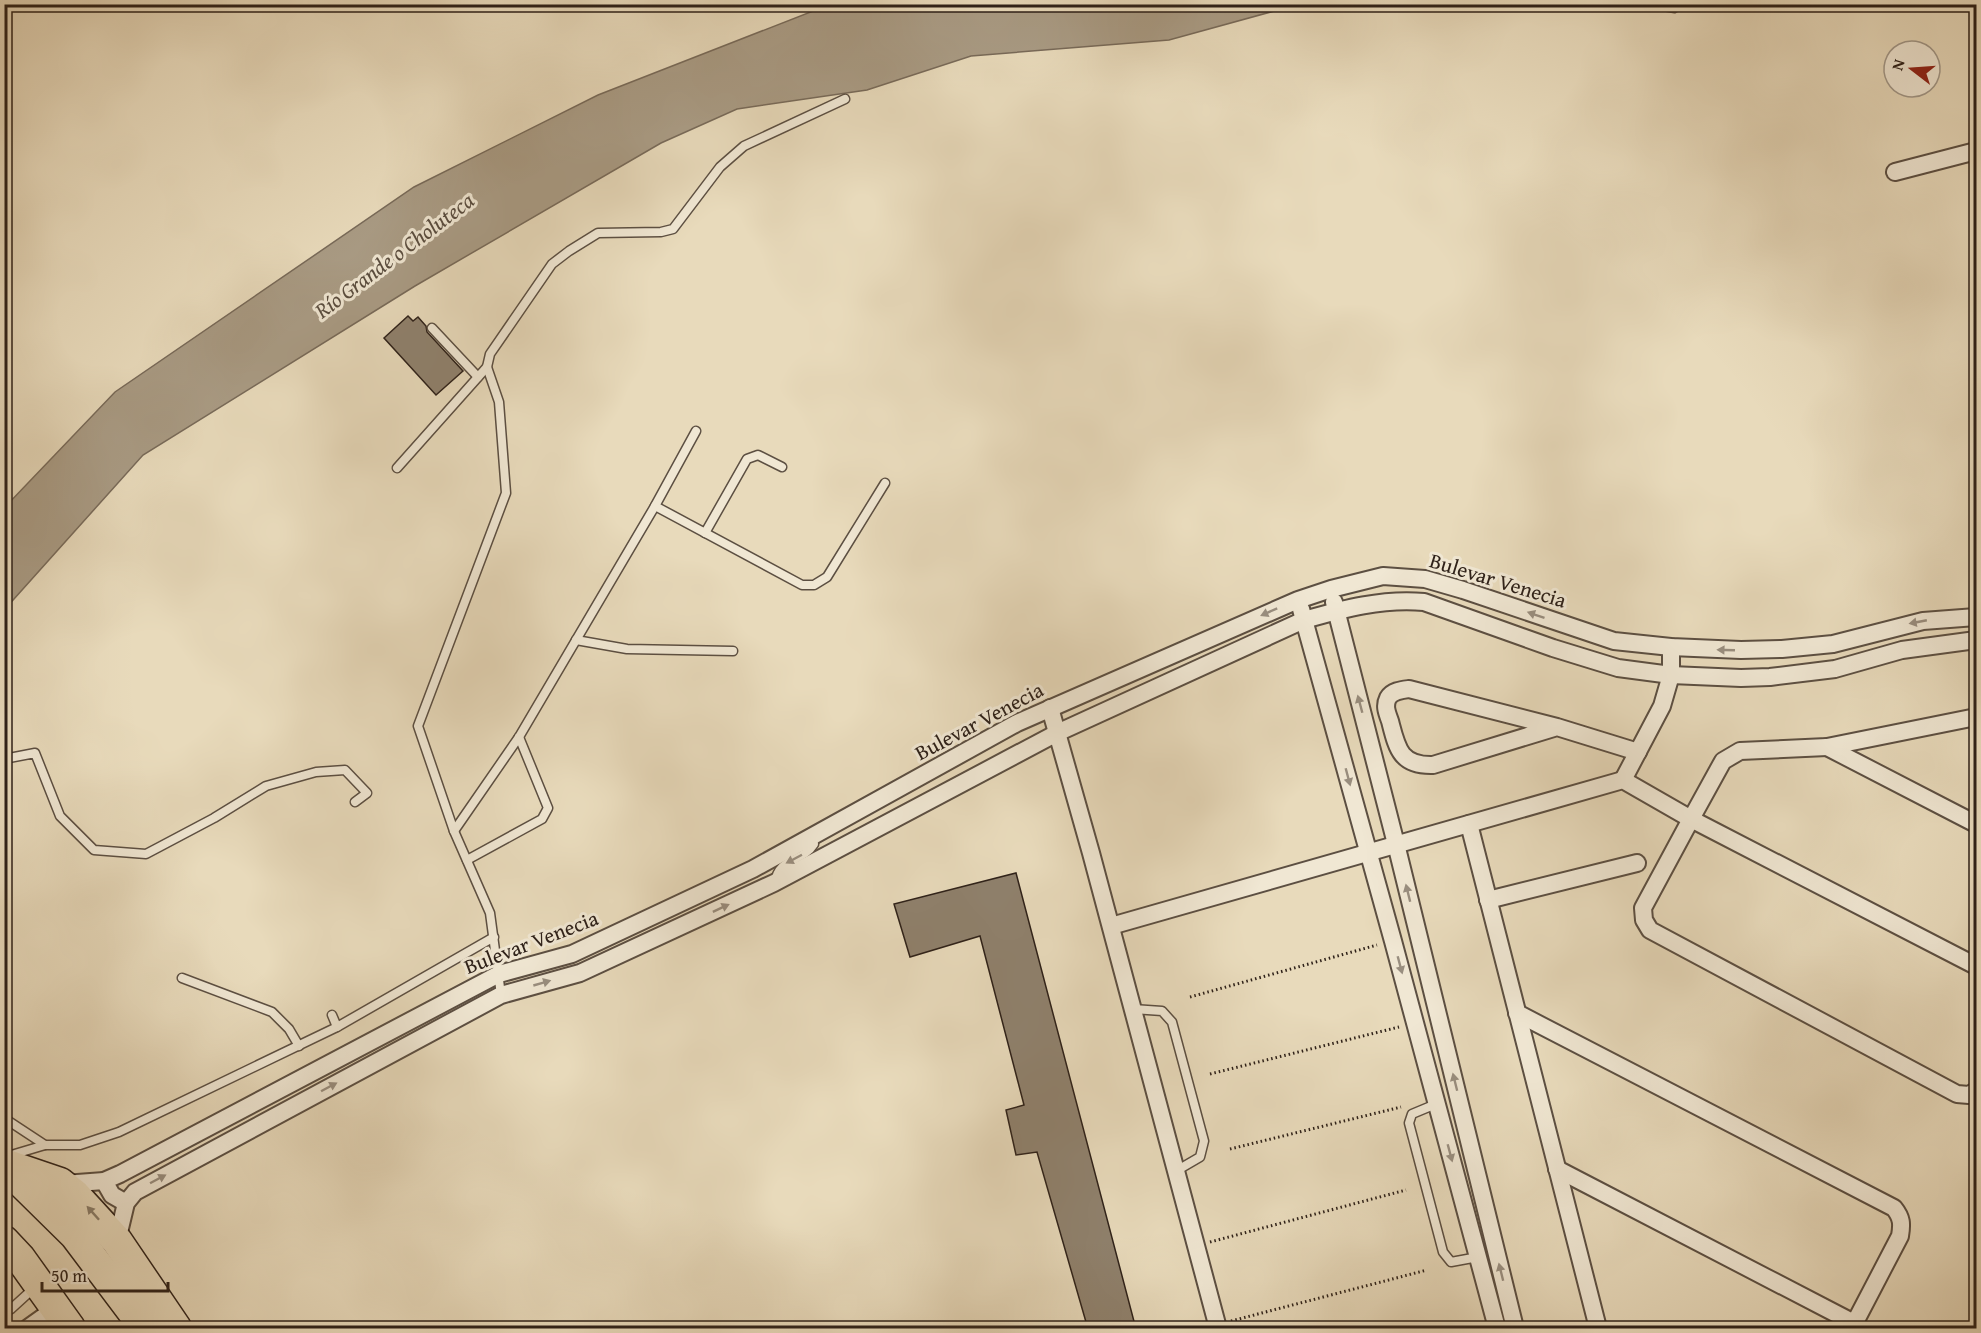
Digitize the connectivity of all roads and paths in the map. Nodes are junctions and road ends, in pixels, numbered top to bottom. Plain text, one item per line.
1 (845, 99) dead end
2 (1977, 152) edge
3 (1894, 172) dead end
4 (432, 328) dead end
5 (487, 367) junction
6 (478, 377) junction
7 (696, 431) dead end
8 (782, 466) dead end
9 (397, 468) dead end
10 (885, 483) dead end
11 (655, 506) junction
12 (705, 533) junction
13 (1331, 589) junction
14 (1298, 600) junction
15 (1336, 611) junction
16 (1977, 617) edge
17 (1304, 620) junction
18 (576, 640) junction
19 (1977, 640) edge
20 (1671, 647) junction
21 (733, 651) dead end
22 (1671, 675) junction
23 (1050, 708) junction
24 (1977, 717) edge
25 (1557, 728) junction
26 (1057, 733) junction
27 (519, 737) junction
28 (1827, 747) junction
29 (1638, 752) junction
30 (4, 759) edge
31 (1623, 780) junction
32 (355, 802) dead end
33 (1691, 819) junction
34 (1469, 824) junction
35 (1977, 824) edge
36 (454, 831) junction
37 (813, 837) junction
38 (1396, 844) junction
39 (1369, 853) junction
40 (467, 860) junction
41 (1637, 863) dead end
42 (774, 883) junction
43 (1488, 900) junction
44 (1111, 927) junction
45 (494, 938) junction
46 (1393, 941) junction
47 (1977, 966) edge
48 (499, 974) junction
49 (182, 978) dead end
50 (501, 995) junction
51 (1190, 997) dead end
52 (1132, 1009) junction
53 (1517, 1013) junction
54 (332, 1015) dead end
55 (1415, 1023) junction
56 (337, 1027) junction
57 (299, 1046) junction
58 (1210, 1074) dead end
59 (1977, 1091) edge
60 (1436, 1101) junction
61 (4, 1118) edge
62 (45, 1145) junction
63 (1230, 1149) dead end
64 (4, 1157) edge
65 (4, 1165) edge
66 (1557, 1168) junction
67 (1176, 1171) junction
68 (104, 1181) junction
69 (60, 1183) junction
70 (1406, 1190) dead end
71 (126, 1203) junction
72 (4, 1241) edge
73 (117, 1241) junction
74 (1196, 1246) junction
75 (1478, 1257) junction
76 (1426, 1270) dead end
77 (38, 1284) junction
78 (4, 1313) edge
79 (63, 1318) edge
80 (1853, 1326) edge
81 (1217, 1327) edge
82 (28, 1329) edge
83 (145, 1329) edge
84 (176, 1329) edge
85 (1497, 1329) edge
86 (1515, 1329) edge
87 (1598, 1329) edge

1 - 5 lane
2 - 3 street
4 - 6 lane
5 - 6 lane
5 - 36 lane
6 - 9 lane
7 - 11 lane
8 - 12 lane
10 - 12 lane
11 - 12 lane
11 - 18 lane
13 - 14 street, Bulevar Venecia
13 - 15 street
20 -> 13 street, Bulevar Venecia
14 - 17 street
14 -> 23 street, Bulevar Venecia
15 - 17 street, Bulevar Venecia
15 - 22 street, Bulevar Venecia
38 -> 15 street
16 -> 20 street, Bulevar Venecia
17 - 26 street, Bulevar Venecia
17 -> 39 street
18 - 21 lane
18 - 27 lane
19 - 22 street, Bulevar Venecia
20 - 22 street
22 - 29 street
23 - 26 street
23 - 37 street, Bulevar Venecia
24 - 28 street
25 - 25 street
25 - 29 street
26 - 42 street, Bulevar Venecia
26 - 44 street
27 - 36 lane
27 - 40 lane
28 - 33 street
28 - 35 street
29 - 31 street
30 - 32 lane
31 - 33 street
31 - 34 street
33 - 47 street
33 - 59 street
34 - 38 street
34 - 43 street
36 - 40 lane
37 -> 42 lane
37 - 48 street, Bulevar Venecia
38 - 39 street
86 -> 38 street
39 - 44 street
39 - 46 street
40 - 45 lane
41 - 43 street
50 -> 42 street, Bulevar Venecia
43 - 53 street
44 - 52 street
45 - 48 lane
45 - 56 lane
46 - 51 path
46 -> 55 street
48 - 50 lane
48 - 68 street, Bulevar Venecia
49 - 57 lane
71 -> 50 street, Bulevar Venecia
52 - 67 street
52 - 67 lane
53 - 66 street
53 - 80 street
54 - 56 lane
55 - 58 path
55 - 60 street
56 - 57 lane
57 - 62 lane
60 - 63 path
60 -> 75 street
60 - 75 lane
61 - 62 lane
62 - 64 lane
65 - 69 highway
65 - 83 highway
66 - 80 street
66 - 87 street
67 - 74 street
68 - 69 street, Bulevar Venecia
68 - 71 street
73 -> 69 highway
70 - 74 path
71 - 73 street
72 - 77 highway
73 - 84 highway
74 - 81 street
75 - 85 street
76 - 81 path
77 - 78 lane
77 - 79 highway
79 - 82 street

